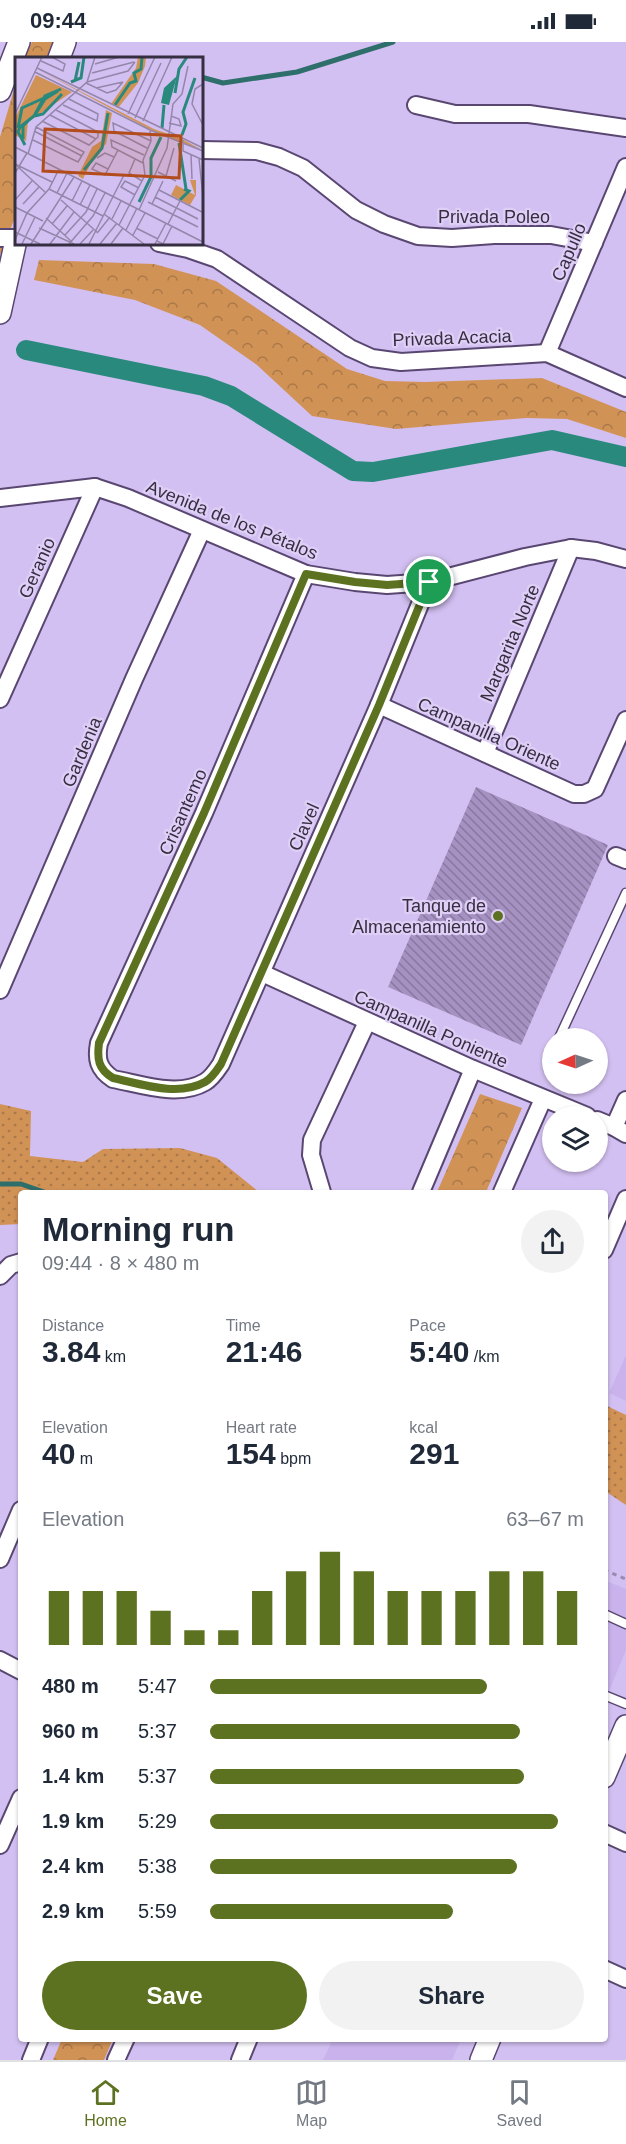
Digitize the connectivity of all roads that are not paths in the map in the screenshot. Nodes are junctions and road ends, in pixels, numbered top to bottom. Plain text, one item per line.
1 (19, 42) edge
2 (65, 42) edge
3 (59, 57) edge
4 (0, 91) edge
5 (416, 105) dead end
6 (626, 128) edge
7 (202, 150) edge
8 (626, 167) edge
9 (0, 238) edge
10 (15, 239) edge
11 (594, 243) junction
12 (15, 244) edge
13 (164, 244) edge
14 (0, 313) edge
15 (547, 353) junction
16 (626, 388) edge
17 (95, 487) junction
18 (0, 498) edge
19 (202, 530) junction
20 (571, 548) junction
21 (626, 559) edge
22 (306, 574) junction
23 (429, 582) junction
24 (0, 699) edge
25 (379, 705) junction
26 (626, 720) edge
27 (485, 753) junction
28 (626, 893) edge
29 (262, 973) junction
30 (0, 990) edge
31 (367, 1022) junction
32 (564, 1028) edge
33 (473, 1069) junction
34 (206, 1081) joint
35 (543, 1099) junction
36 (626, 1100) edge
37 (561, 1106) edge
38 (620, 1130) edge
39 (321, 1190) edge
40 (422, 1190) edge
41 (503, 1190) edge
42 (626, 1199) edge
43 (608, 1241) edge
44 (18, 1517) edge
45 (0, 1559) edge
46 (608, 1616) edge
47 (626, 1624) edge
48 (0, 1660) edge
49 (18, 1669) edge
50 (608, 1697) edge
51 (626, 1704) edge
52 (618, 1738) edge
53 (608, 1765) edge
54 (18, 1805) edge
55 (608, 1835) edge
56 (626, 1843) edge
57 (0, 1845) edge
58 (608, 1971) edge
59 (626, 1979) edge
60 (38, 2042) edge
61 (124, 2042) edge
62 (247, 2042) edge
63 (31, 2060) edge
64 (116, 2060) edge
65 (240, 2060) edge

1 - 4 street
2 - 3 street
5 - 6 street
7 - 11 street, Privada Poleo
8 - 11 street, Capullo
9 - 10 street
11 - 15 street, Capullo
12 - 14 street
13 - 15 street, Privada Acacia
15 - 16 street, Privada Acacia
17 - 18 street, Avenida de los Pétalos
17 - 19 street, Avenida de los Pétalos
17 - 24 street, Geranio
19 - 22 street, Avenida de los Pétalos
19 - 30 street, Gardenia
20 - 21 street, Avenida de los Pétalos
20 - 23 street, Avenida de los Pétalos
20 - 27 street, Margarita Norte
22 - 23 street, Avenida de los Pétalos
22 - 34 street, Crisantemo
23 - 25 street, Clavel
25 - 27 street, Campanilla Oriente
25 - 29 street, Clavel
26 - 27 street, Campanilla Oriente
28 - 32 lane
29 - 31 street, Campanilla Poniente
29 - 34 street, Clavel
31 - 33 street, Campanilla Poniente
31 - 39 street
33 - 35 street, Campanilla Poniente
33 - 40 street
35 - 37 street, Campanilla Poniente
35 - 41 street
36 - 38 street
42 - 43 street
44 - 45 street
46 - 47 lane
48 - 49 street
50 - 51 lane
52 - 53 street
54 - 57 street
55 - 56 street
58 - 59 street
60 - 63 street
61 - 64 street
62 - 65 street

